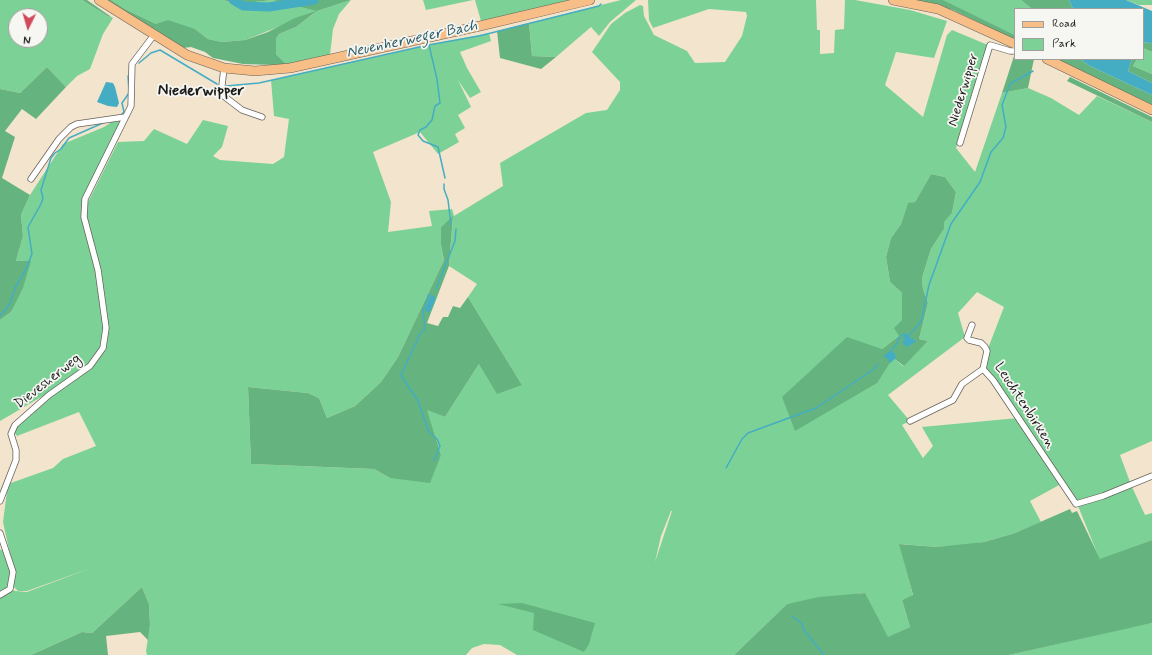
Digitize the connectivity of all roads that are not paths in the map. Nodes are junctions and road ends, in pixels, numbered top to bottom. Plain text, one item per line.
1 (99, 0) edge
2 (590, 0) edge
3 (893, 0) edge
4 (154, 35) junction
5 (1014, 44) edge
6 (1014, 51) edge
7 (1049, 60) edge
8 (224, 68) junction
9 (1152, 110) edge
10 (125, 117) junction
11 (262, 117) dead end
12 (960, 143) dead end
13 (30, 179) dead end
14 (972, 325) dead end
15 (983, 369) junction
16 (910, 420) dead end
17 (1152, 476) edge
18 (0, 501) edge
19 (0, 533) edge
20 (0, 595) edge

1 - 4 main road
2 - 8 main road
3 - 5 main road
4 - 8 main road
4 - 10 street
6 - 12 street, Niederwipper
7 - 9 main road
8 - 11 street
10 - 13 street
10 - 18 street, Dievesherweg
14 - 15 street, Leuchtenbirken
15 - 16 street
15 - 17 street, Leuchtenbirken
19 - 20 street

